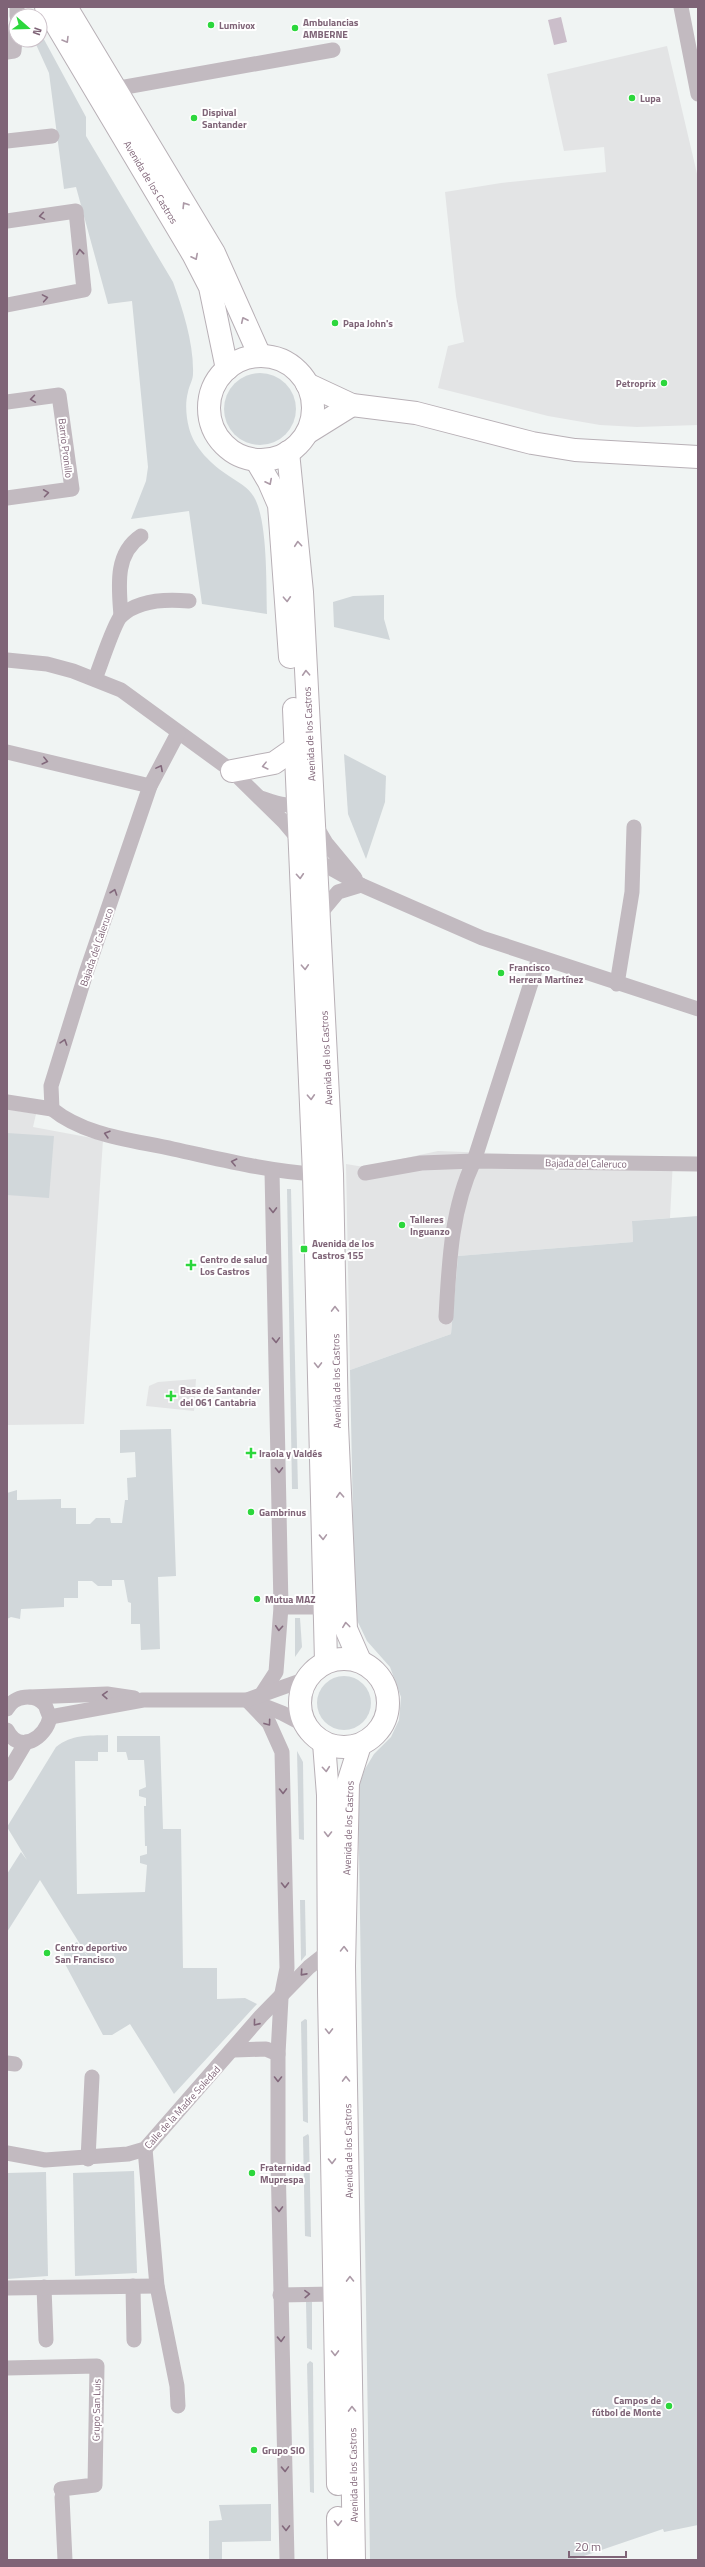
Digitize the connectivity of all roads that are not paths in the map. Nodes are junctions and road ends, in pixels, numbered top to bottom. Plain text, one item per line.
1 (46, 7) edge
2 (66, 7) edge
3 (681, 7) edge
4 (14, 48) edge
5 (333, 50) dead end
6 (7, 52) edge
7 (114, 89) junction
8 (698, 94) edge
9 (52, 136) dead end
10 (7, 141) edge
11 (7, 221) edge
12 (7, 305) edge
13 (260, 356) junction
14 (226, 369) junction
15 (307, 384) junction
16 (7, 402) edge
17 (352, 406) junction
18 (307, 432) junction
19 (288, 452) junction
20 (694, 454) edge
21 (256, 460) junction
22 (7, 498) edge
23 (141, 536) dead end
24 (189, 601) dead end
25 (121, 616) junction
26 (7, 660) edge
27 (95, 679) junction
28 (178, 733) junction
29 (294, 749) junction
30 (7, 752) edge
31 (232, 771) junction
32 (150, 786) junction
33 (258, 797) junction
34 (305, 801) junction
35 (314, 822) junction
36 (634, 827) dead end
37 (298, 838) junction
38 (316, 860) junction
39 (361, 885) junction
40 (318, 916) junction
41 (539, 958) junction
42 (617, 984) junction
43 (698, 1009) edge
44 (7, 1102) edge
45 (52, 1109) junction
46 (474, 1161) junction
47 (698, 1164) edge
48 (272, 1171) junction
49 (365, 1173) dead end
50 (314, 1174) junction
51 (446, 1317) dead end
52 (281, 1607) junction
53 (325, 1607) junction
54 (360, 1661) junction
55 (326, 1662) junction
56 (306, 1679) junction
57 (264, 1692) junction
58 (144, 1700) junction
59 (247, 1700) junction
60 (14, 1701) edge
61 (50, 1717) junction
62 (305, 1725) junction
63 (7, 1730) edge
64 (26, 1742) junction
65 (324, 1743) junction
66 (360, 1745) junction
67 (7, 1774) edge
68 (328, 1952) junction
69 (281, 1998) junction
70 (234, 2050) junction
71 (278, 2054) junction
72 (92, 2077) dead end
73 (145, 2149) junction
74 (7, 2153) edge
75 (88, 2159) junction
76 (133, 2286) junction
77 (156, 2286) junction
78 (44, 2287) junction
79 (7, 2288) edge
80 (334, 2294) junction
81 (280, 2295) junction
82 (46, 2340) dead end
83 (134, 2340) dead end
84 (7, 2368) edge
85 (178, 2406) dead end
86 (65, 2560) edge
87 (287, 2560) edge
88 (339, 2560) edge
89 (354, 2560) edge

1 -> 14 main road, Avenida de los Castros
2 - 7 main road, Avenida de los Castros
3 - 8 street
4 - 6 street
5 - 7 street
13 -> 7 main road, Avenida de los Castros
9 - 10 street
12 -> 11 street
13 - 14 main road
13 - 15 main road
14 - 21 main road
15 - 17 main road
15 - 18 main road
22 -> 16 street, Barrio Pronillo
17 - 18 main road
17 - 20 main road
18 - 19 main road
19 - 21 main road
34 -> 19 main road, Avenida de los Castros
21 -> 29 main road, Avenida de los Castros
23 - 25 street
24 - 25 street
25 - 27 street
26 - 27 street
27 - 28 street
28 - 31 street
32 -> 28 street, Bajada del Caleruco
29 -> 31 main road
29 - 34 main road, Avenida de los Castros
30 -> 32 street
31 - 33 street
45 -> 32 street, Bajada del Caleruco
33 - 34 street
33 - 37 street
34 - 35 main road, Avenida de los Castros
34 - 37 main road, Avenida de los Castros
35 - 38 main road, Avenida de los Castros
35 - 39 street
36 - 42 street
37 - 38 street
37 -> 50 main road, Avenida de los Castros
38 - 39 street
38 - 40 main road, Avenida de los Castros
39 - 40 street
39 - 41 street
54 -> 40 main road, Avenida de los Castros
41 - 42 street
41 - 46 street
42 - 43 street
44 - 45 street
48 -> 45 street
46 - 47 street, Bajada del Caleruco
46 - 49 street, Bajada del Caleruco
46 - 51 street
48 - 50 street
48 -> 52 street
50 -> 53 main road, Avenida de los Castros
52 - 53 street
52 -> 57 street
53 - 55 main road, Avenida de los Castros
54 - 55 main road
54 - 66 main road
55 - 56 main road
56 - 57 street
56 - 62 main road
57 - 59 street
58 - 59 street
58 -> 60 street
58 - 61 street
59 - 62 street
59 -> 69 street
60 - 61 street
61 - 64 street
62 - 65 main road
63 - 64 street
64 - 67 street
65 - 66 main road
65 -> 68 main road, Avenida de los Castros
89 -> 66 main road, Avenida de los Castros
68 -> 69 street, Calle de la Madre Soledad
68 -> 80 main road, Avenida de los Castros
69 -> 70 street, Calle de la Madre Soledad
69 - 71 street
70 - 71 street
70 - 73 street, Calle de la Madre Soledad
71 -> 81 street
72 - 75 street
73 - 75 street, Calle de la Madre Soledad
73 - 77 street
74 - 75 street, Calle de la Madre Soledad
76 - 77 street
76 - 78 street
76 - 83 street
77 - 85 street
78 - 79 street
78 - 82 street
81 -> 80 street
80 -> 88 main road, Avenida de los Castros
81 -> 87 street
84 - 86 street, Grupo San Luis

